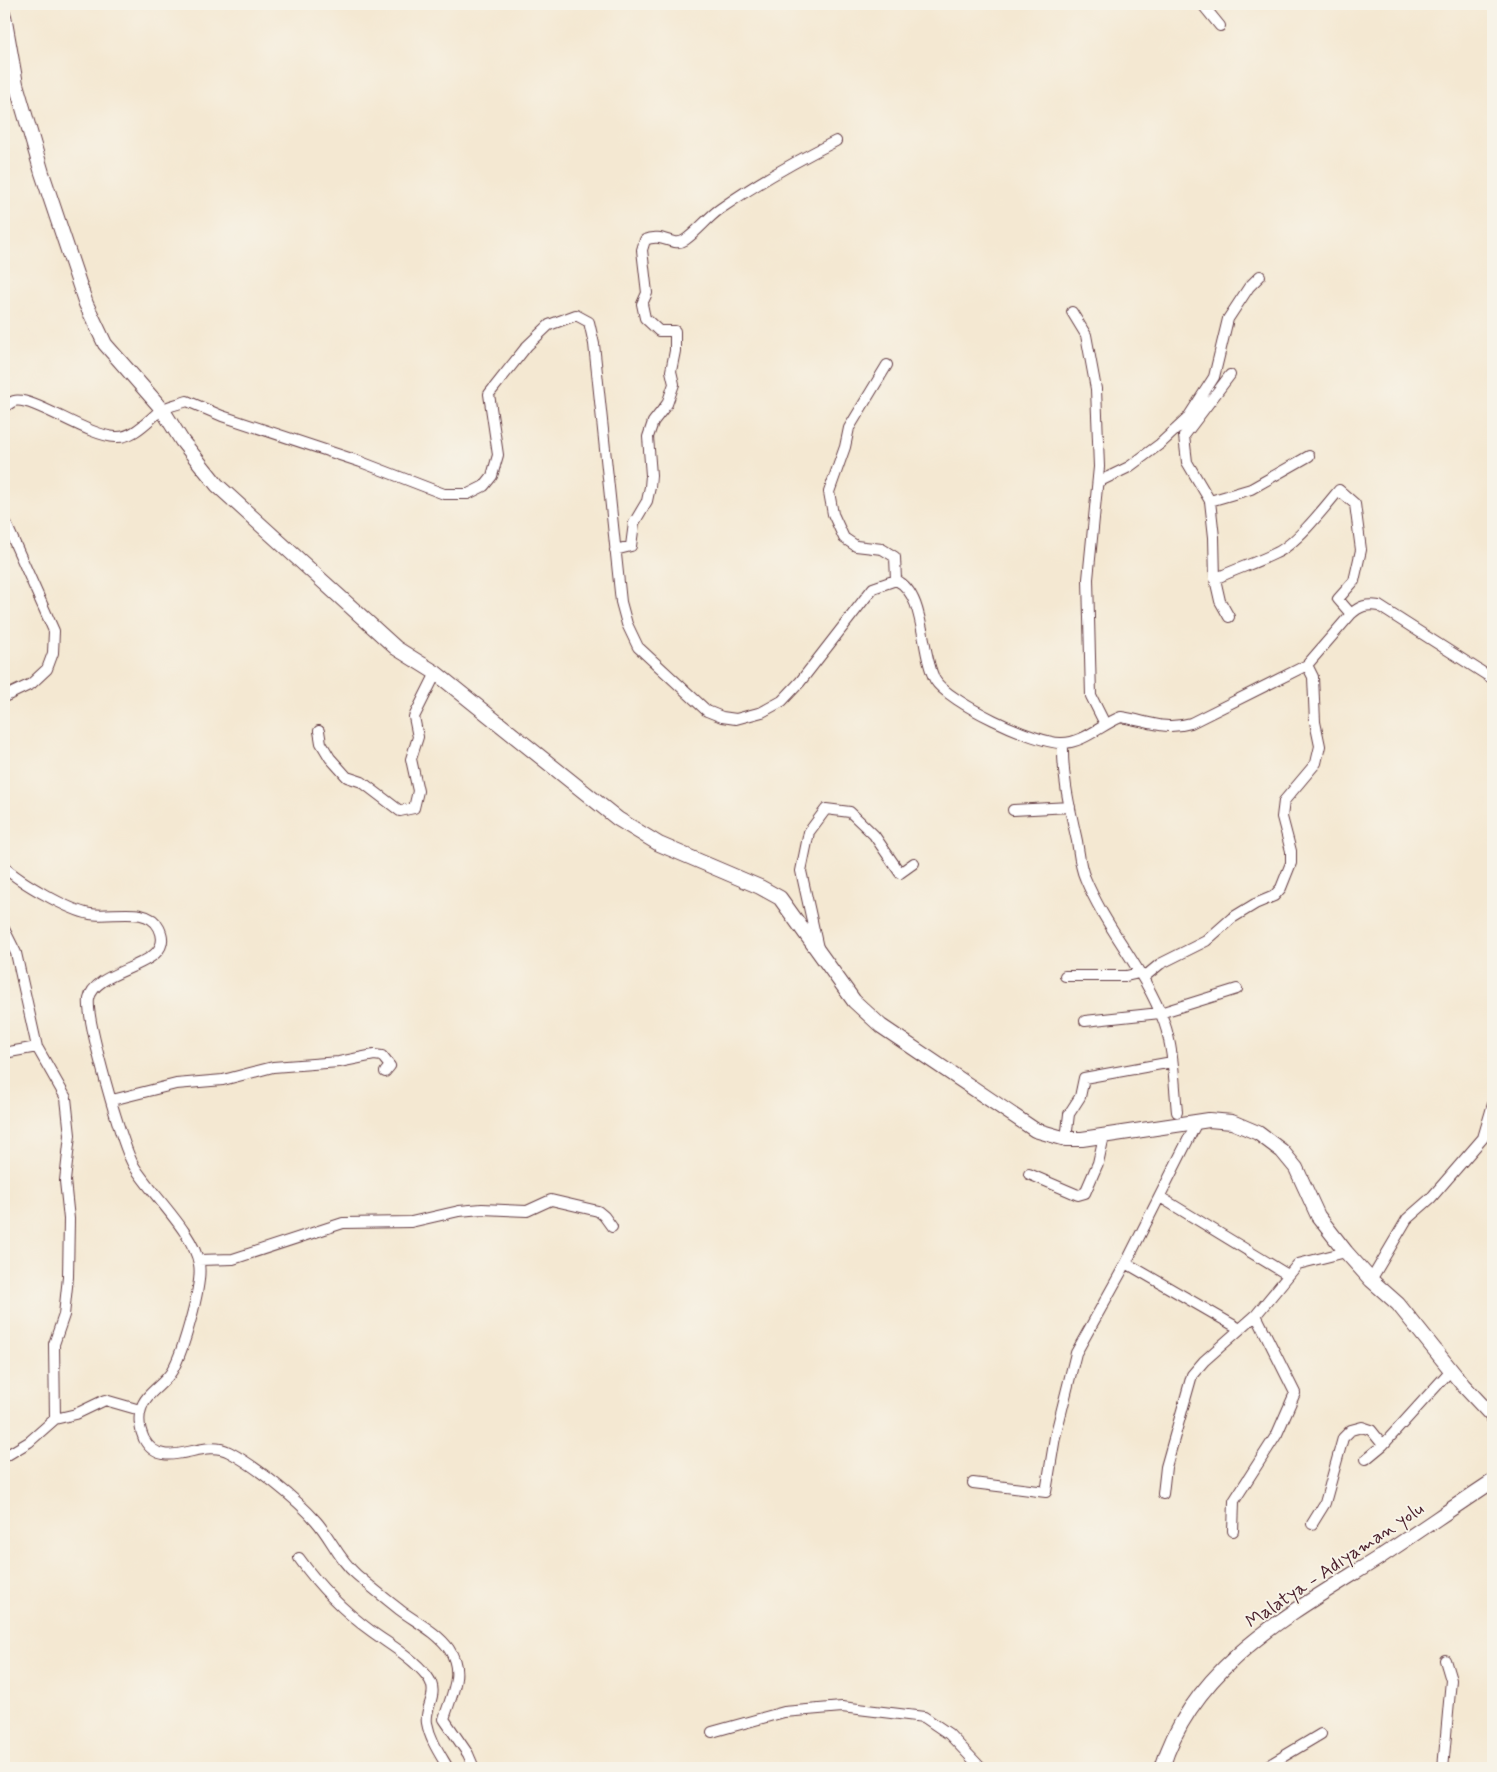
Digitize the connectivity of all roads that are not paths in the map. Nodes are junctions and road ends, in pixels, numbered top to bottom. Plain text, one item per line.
1 (1202, 4) edge
2 (4, 16) edge
3 (1220, 26) dead end
4 (836, 141) dead end
5 (1260, 276) dead end
6 (1072, 312) dead end
7 (888, 365) dead end
8 (1230, 375) dead end
9 (4, 407) edge
10 (162, 409) junction
11 (1309, 456) dead end
12 (1098, 482) junction
13 (1210, 501) junction
14 (4, 519) edge
15 (615, 550) junction
16 (1215, 579) junction
17 (896, 580) junction
18 (1351, 614) junction
19 (1229, 617) dead end
20 (1307, 665) junction
21 (436, 673) junction
22 (1493, 679) edge
23 (4, 697) edge
24 (1105, 724) junction
25 (319, 731) dead end
26 (1063, 744) junction
27 (1070, 807) junction
28 (1013, 810) dead end
29 (914, 862) dead end
30 (4, 867) edge
31 (4, 929) edge
32 (820, 956) junction
33 (1065, 976) dead end
34 (1141, 976) junction
35 (1237, 989) dead end
36 (1160, 1013) junction
37 (1085, 1021) dead end
38 (37, 1047) junction
39 (4, 1054) edge
40 (1172, 1062) junction
41 (385, 1072) dead end
42 (112, 1100) junction
43 (1493, 1104) edge
44 (1177, 1112) dead end
45 (1197, 1122) junction
46 (1104, 1136) junction
47 (1066, 1139) junction
48 (1029, 1174) dead end
49 (1160, 1197) junction
50 (612, 1227) dead end
51 (1346, 1252) junction
52 (199, 1260) junction
53 (1126, 1263) junction
54 (1288, 1276) junction
55 (1371, 1280) junction
56 (1256, 1315) junction
57 (1240, 1329) junction
58 (1451, 1370) junction
59 (140, 1410) junction
60 (1493, 1417) edge
61 (55, 1419) junction
62 (1383, 1445) junction
63 (4, 1457) edge
64 (1366, 1459) dead end
65 (1493, 1481) edge
66 (973, 1483) dead end
67 (1163, 1494) dead end
68 (1312, 1524) dead end
69 (1233, 1531) dead end
70 (299, 1558) dead end
71 (1445, 1660) dead end
72 (712, 1732) dead end
73 (1321, 1734) dead end
74 (448, 1768) edge
75 (474, 1768) edge
76 (981, 1768) edge
77 (1162, 1768) edge
78 (1264, 1768) edge
79 (1443, 1768) edge

1 - 3 street
2 - 10 main road
4 - 15 street
5 - 12 street
6 - 12 street
7 - 17 street
8 - 13 street
9 - 10 street
10 - 15 street
10 - 21 main road
11 - 13 street
12 - 24 street
13 - 16 street
14 - 23 street
15 - 17 street
16 - 18 street
16 - 19 street
17 - 26 street
18 - 20 street
18 - 22 street
20 - 24 street
20 - 34 street
21 - 25 street
21 - 32 main road
24 - 26 street
26 - 27 street
27 - 28 street
27 - 34 street
29 - 32 street
30 - 42 street
31 - 38 street
32 - 47 main road
33 - 34 street
34 - 36 street
35 - 36 street
36 - 37 street
36 - 40 street
38 - 39 street
38 - 61 street
40 - 44 street
40 - 47 street
41 - 42 street
42 - 52 street
43 - 55 street
45 - 46 main road
45 - 49 street
45 - 51 main road
46 - 47 main road
46 - 48 street
49 - 53 street
49 - 54 street
50 - 52 street
51 - 54 street
51 - 55 main road
52 - 59 street
53 - 57 street
53 - 66 street
54 - 56 street
55 - 58 main road
56 - 57 street
56 - 69 street
57 - 67 street
58 - 60 main road
58 - 62 street
59 - 61 street
59 - 75 street
61 - 63 street
62 - 64 street
62 - 68 street
65 - 77 main road, Malatya - Adıyaman yolu
70 - 74 street
71 - 79 street
72 - 76 street
73 - 78 street

